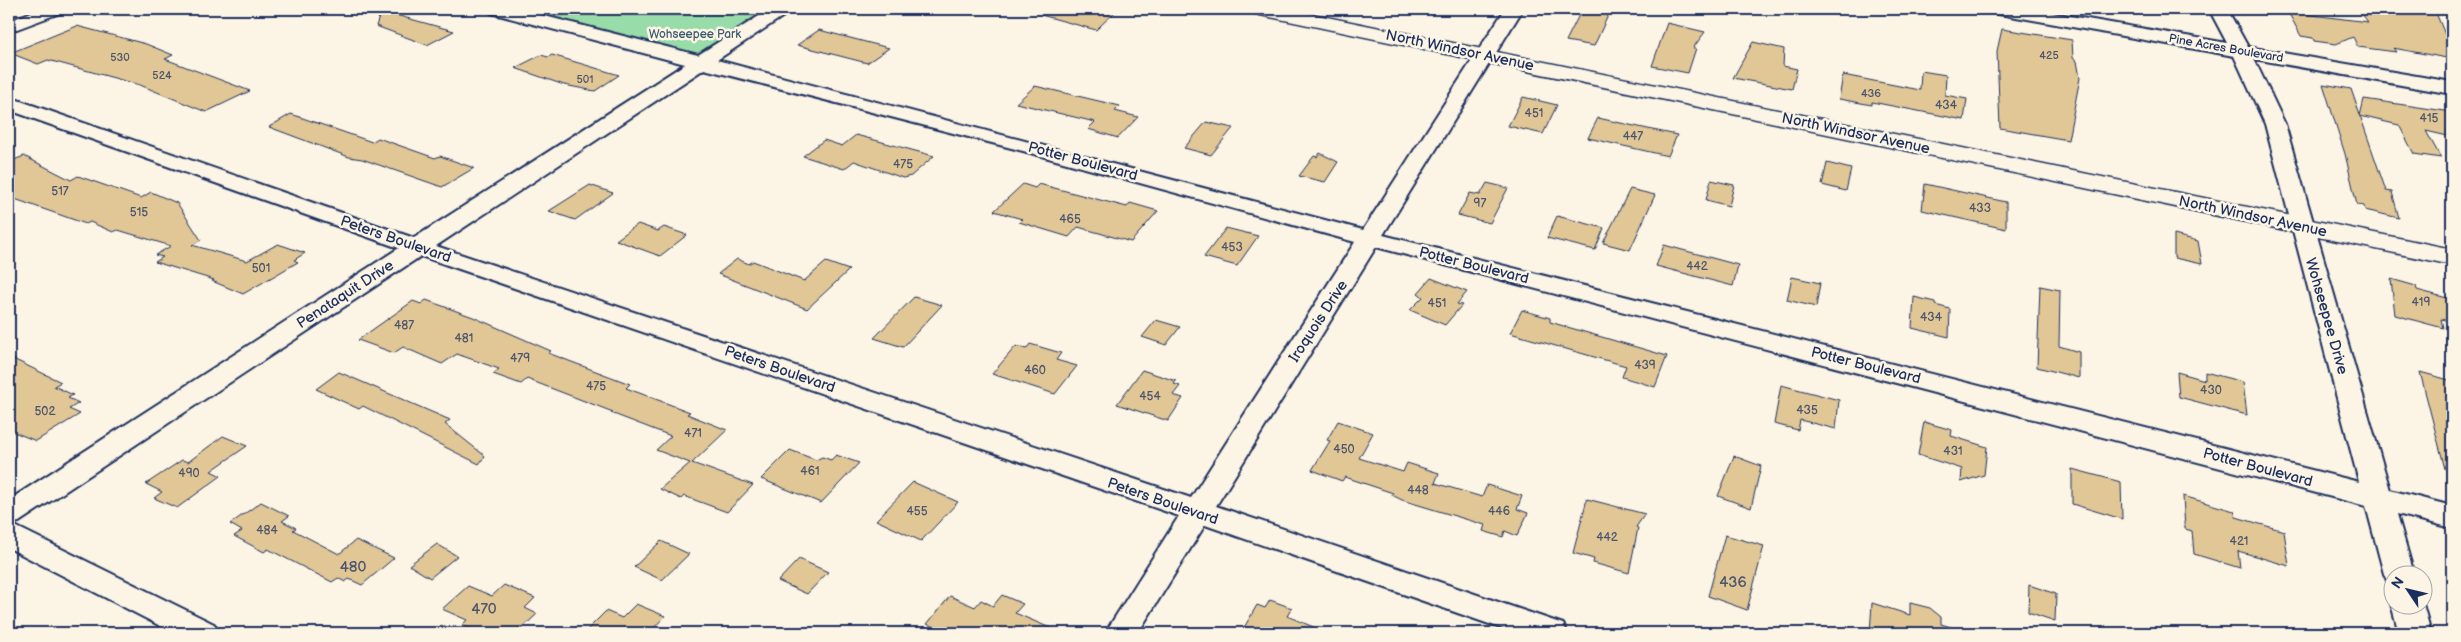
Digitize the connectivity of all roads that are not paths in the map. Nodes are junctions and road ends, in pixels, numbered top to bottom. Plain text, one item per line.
1 (54, 9) edge
2 (497, 9) edge
3 (782, 9) edge
4 (1260, 9) edge
5 (1514, 9) edge
6 (2000, 9) edge
7 (2218, 9) edge
8 (9, 27) edge
9 (2241, 51) junction
10 (1486, 56) junction
11 (699, 61) junction
12 (2452, 88) edge
13 (9, 103) edge
14 (2302, 226) junction
15 (1371, 239) junction
16 (417, 247) junction
17 (2452, 257) edge
18 (2378, 498) junction
19 (1196, 513) junction
20 (9, 514) edge
21 (2452, 516) edge
22 (9, 535) edge
23 (2396, 564) edge
24 (2410, 614) edge
25 (203, 633) edge
26 (1121, 633) edge
27 (1552, 633) edge
28 (2415, 633) edge

1 - 8 street
2 - 11 street, Potter Boulevard
3 - 11 street, Penataquit Drive
4 - 10 street, North Windsor Avenue
5 - 10 street, Iroquois Drive
6 - 9 street, Pine Acres Boulevard
7 - 9 street, Wohseepee Drive
9 - 12 street, Pine Acres Boulevard
9 - 14 street, Wohseepee Drive
10 - 14 street, North Windsor Avenue
10 - 15 street, Iroquois Drive
11 - 15 street, Potter Boulevard
11 - 16 street, Penataquit Drive
13 - 16 street, Peters Boulevard
14 - 17 street, North Windsor Avenue
14 - 18 street, Wohseepee Drive
15 - 18 street, Potter Boulevard
15 - 19 street, Iroquois Drive
16 - 19 street, Peters Boulevard
16 - 20 street, Penataquit Drive
18 - 21 street, Potter Boulevard
18 - 23 street, Wohseepee Drive
19 - 26 street, Iroquois Drive
19 - 27 street, Peters Boulevard
22 - 25 street
24 - 28 street

